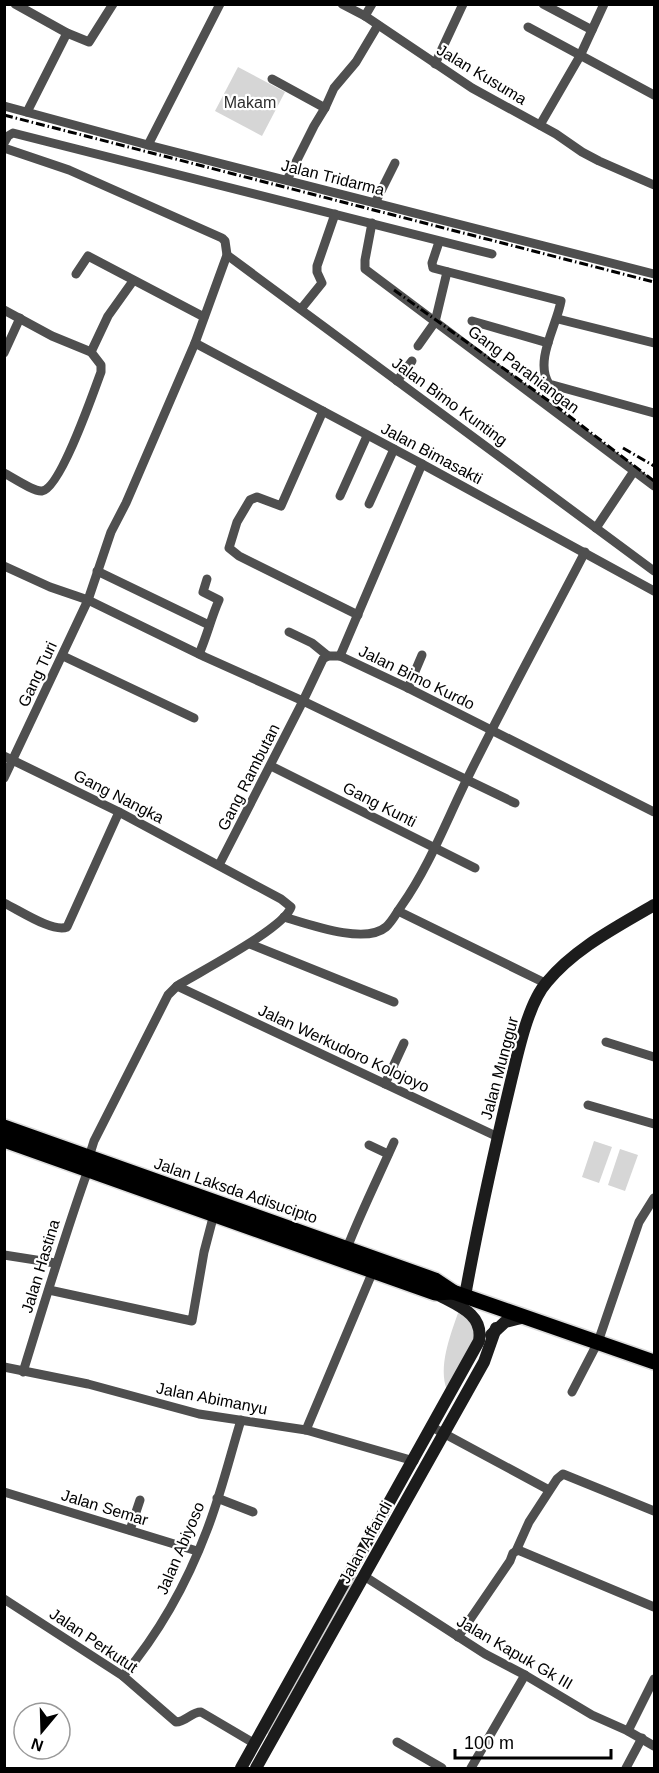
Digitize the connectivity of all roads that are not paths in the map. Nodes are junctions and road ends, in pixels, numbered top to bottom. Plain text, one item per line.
1 (15, 4) edge
2 (113, 4) edge
3 (220, 4) edge
4 (342, 4) edge
5 (372, 4) edge
6 (464, 4) edge
7 (543, 4) edge
8 (604, 4) edge
9 (365, 16) junction
10 (378, 25) junction
11 (528, 27) dead end
12 (592, 30) junction
13 (67, 33) junction
14 (580, 56) junction
15 (435, 64) junction
16 (272, 79) dead end
17 (654, 92) edge
18 (4, 106) edge
19 (325, 108) junction
20 (27, 112) junction
21 (540, 125) junction
22 (148, 145) junction
23 (6, 147) edge
24 (4, 159) edge
25 (395, 163) dead end
26 (287, 180) junction
27 (654, 185) edge
28 (375, 203) junction
29 (335, 214) junction
30 (372, 223) junction
31 (439, 242) junction
32 (492, 254) dead end
33 (227, 255) junction
34 (447, 272) junction
35 (76, 274) dead end
36 (654, 274) edge
37 (133, 281) junction
38 (301, 309) junction
39 (4, 310) edge
40 (204, 317) junction
41 (20, 318) junction
42 (558, 319) junction
43 (472, 321) dead end
44 (435, 322) junction
45 (548, 343) junction
46 (654, 343) edge
47 (195, 344) junction
48 (418, 346) dead end
49 (91, 352) junction
50 (4, 353) edge
51 (412, 361) dead end
52 (397, 381) junction
53 (323, 411) junction
54 (654, 413) edge
55 (367, 436) junction
56 (394, 449) junction
57 (422, 464) junction
58 (634, 471) junction
59 (4, 473) edge
60 (654, 486) edge
61 (340, 496) dead end
62 (369, 504) dead end
63 (596, 528) junction
64 (585, 552) junction
65 (5, 566) edge
66 (97, 571) junction
67 (654, 571) edge
68 (207, 579) dead end
69 (654, 591) edge
70 (87, 600) junction
71 (358, 615) junction
72 (209, 625) junction
73 (289, 632) dead end
74 (199, 654) junction
75 (422, 655) dead end
76 (63, 656) junction
77 (328, 656) junction
78 (340, 656) junction
79 (408, 688) junction
80 (303, 702) junction
81 (194, 718) dead end
82 (491, 730) junction
83 (9, 758) edge
84 (271, 766) junction
85 (4, 778) edge
86 (466, 780) junction
87 (514, 803) dead end
88 (119, 812) junction
89 (654, 812) edge
90 (435, 849) junction
91 (219, 865) junction
92 (475, 868) dead end
93 (4, 903) edge
94 (654, 905) edge
95 (398, 911) junction
96 (284, 917) junction
97 (249, 944) junction
98 (545, 983) junction
99 (177, 986) junction
100 (394, 1002) dead end
101 (606, 1042) dead end
102 (404, 1043) dead end
103 (654, 1057) edge
104 (386, 1084) junction
105 (588, 1105) dead end
106 (654, 1124) edge
107 (4, 1127) edge
108 (498, 1137) junction
109 (4, 1140) edge
110 (394, 1142) dead end
111 (369, 1145) dead end
112 (388, 1154) junction
113 (88, 1163) junction
114 (654, 1198) edge
115 (214, 1214) junction
116 (267, 1227) junction
117 (347, 1248) junction
118 (4, 1255) edge
119 (55, 1263) junction
120 (373, 1271) junction
121 (49, 1290) junction
122 (435, 1293) junction
123 (459, 1294) junction
124 (481, 1301) junction
125 (526, 1317) junction
126 (496, 1328) junction
127 (598, 1342) junction
128 (473, 1356) junction
129 (654, 1362) edge
130 (4, 1368) edge
131 (23, 1372) junction
132 (572, 1392) dead end
133 (241, 1420) junction
134 (432, 1427) junction
135 (306, 1430) junction
136 (445, 1433) junction
137 (414, 1461) junction
138 (549, 1490) junction
139 (4, 1492) edge
140 (217, 1498) junction
141 (140, 1500) dead end
142 (654, 1511) edge
143 (254, 1512) dead end
144 (130, 1530) junction
145 (198, 1551) junction
146 (516, 1551) junction
147 (353, 1569) junction
148 (364, 1576) junction
149 (654, 1595) edge
150 (4, 1599) edge
151 (652, 1606) edge
152 (458, 1637) junction
153 (525, 1674) junction
154 (123, 1676) junction
155 (654, 1679) edge
156 (628, 1731) junction
157 (642, 1738) junction
158 (397, 1742) dead end
159 (654, 1746) edge
160 (260, 1747) junction
161 (241, 1768) edge
162 (256, 1768) edge
163 (442, 1768) edge
164 (471, 1768) edge
165 (626, 1768) edge

1 - 13 street
2 - 13 street
3 - 22 street
4 - 9 street, Jalan Kusuma
5 - 9 street
6 - 15 street
7 - 12 street
8 - 12 street, Jalan Kusuma
9 - 10 street, Jalan Kusuma
10 - 15 street, Jalan Kusuma
10 - 19 street
11 - 14 street
12 - 14 street, Jalan Kusuma
13 - 20 street
14 - 17 street
14 - 21 street, Jalan Kusuma
15 - 21 street, Jalan Kusuma
16 - 19 street
18 - 20 street, Jalan Tridarma
19 - 26 street
20 - 22 street, Jalan Tridarma
21 - 27 street
22 - 26 street, Jalan Tridarma
23 - 24 street
23 - 29 street
23 - 33 street, Jalan Bimo Kunting
25 - 28 street
26 - 28 street, Jalan Tridarma
28 - 36 street, Jalan Tridarma
29 - 30 street
29 - 38 street
30 - 31 street
30 - 44 street, Gang Parahiangan
31 - 32 street
31 - 34 street
33 - 38 street, Jalan Bimo Kunting
33 - 40 street
34 - 42 street
34 - 44 street
35 - 37 street
37 - 40 street
37 - 49 street
38 - 52 street, Jalan Bimo Kunting
39 - 41 street
40 - 47 street
41 - 49 street
41 - 50 street
42 - 45 street
42 - 46 street
43 - 45 street
44 - 48 street
44 - 58 street, Gang Parahiangan
45 - 54 street
47 - 53 street, Jalan Bimasakti
47 - 66 street
49 - 59 street
51 - 52 street
52 - 63 street, Jalan Bimo Kunting
53 - 55 street, Jalan Bimasakti
53 - 71 street
55 - 56 street, Jalan Bimasakti
55 - 61 street
56 - 57 street, Jalan Bimasakti
56 - 62 street
57 - 64 street, Jalan Bimasakti
57 - 71 street
58 - 60 street, Gang Parahiangan
58 - 63 street
63 - 67 street, Jalan Bimo Kunting
64 - 69 street, Jalan Bimasakti
64 - 82 street
65 - 70 street
66 - 70 street
66 - 72 street
68 - 72 street
70 - 74 street
70 - 76 street, Gang Turi
71 - 78 street
72 - 74 street
73 - 77 street
74 - 80 street
75 - 79 street
76 - 81 street
76 - 83 street, Gang Turi
77 - 78 street, Jalan Bimo Kurdo
77 - 80 street
78 - 79 street, Jalan Bimo Kurdo
79 - 82 street, Jalan Bimo Kurdo
80 - 84 street, Gang Rambutan
80 - 86 street
82 - 86 street
82 - 89 street, Jalan Bimo Kurdo
83 - 85 street, Gang Turi
83 - 88 street, Gang Nangka
84 - 90 street, Gang Kunti
84 - 91 street, Gang Rambutan
86 - 87 street
86 - 90 street
88 - 91 street, Gang Nangka
88 - 93 street
90 - 92 street, Gang Kunti
90 - 95 street
91 - 96 street, Gang Nangka
94 - 98 main road, Jalan Munggur
95 - 96 street
95 - 98 street
96 - 97 street
97 - 99 street
97 - 100 street
98 - 108 main road, Jalan Munggur
99 - 104 street, Jalan Werkudoro Kolojoyo
99 - 113 street, Jalan Hastina
101 - 103 street
102 - 104 street
104 - 108 street, Jalan Werkudoro Kolojoyo
105 - 106 street
107 - 113 main road, Jalan Laksda Adisucipto
108 - 123 main road, Jalan Munggur
109 - 113 main road, Jalan Laksda Adisucipto
110 - 112 street
111 - 112 street
112 - 117 street
113 - 115 main road, Jalan Laksda Adisucipto
113 - 116 main road, Jalan Laksda Adisucipto
113 - 119 street, Jalan Hastina
114 - 127 street
115 - 116 main road, Jalan Laksda Adisucipto
115 - 121 street
116 - 117 main road, Jalan Laksda Adisucipto
116 - 120 main road, Jalan Laksda Adisucipto
117 - 123 main road, Jalan Laksda Adisucipto
118 - 119 street
119 - 121 street, Jalan Hastina
120 - 122 main road, Jalan Laksda Adisucipto
120 - 135 street
121 - 131 street, Jalan Hastina
122 - 123 main road, Jalan Laksda Adisucipto
122 - 128 main road
123 - 124 main road, Jalan Laksda Adisucipto
124 - 125 main road, Jalan Laksda Adisucipto
124 - 126 main road
125 - 126 main road
125 - 127 main road, Jalan Laksda Adisucipto
126 - 128 main road
126 - 136 main road, Jalan Affandi
127 - 129 main road, Jalan Laksda Adisucipto
127 - 132 street
128 - 134 main road, Jalan Affandi
130 - 131 street, Jalan Abimanyu
131 - 133 street, Jalan Abimanyu
133 - 135 street, Jalan Abimanyu
133 - 140 street, Jalan Abiyoso
134 - 136 street
134 - 137 main road, Jalan Affandi
135 - 137 street, Jalan Abimanyu
136 - 138 street
136 - 148 main road, Jalan Affandi
137 - 147 main road, Jalan Affandi
138 - 142 street
138 - 146 street
139 - 144 street, Jalan Semar
140 - 143 street
140 - 145 street, Jalan Abiyoso
141 - 144 street
144 - 145 street, Jalan Semar
145 - 154 street, Jalan Abiyoso
146 - 151 street
146 - 152 street
147 - 148 main road
147 - 160 main road, Jalan Affandi
148 - 152 street, Jalan Kapuk Gk III
148 - 160 main road, Jalan Affandi
149 - 151 street
150 - 154 street, Jalan Perkutut
152 - 153 street, Jalan Kapuk Gk III
153 - 156 street, Jalan Kapuk Gk III
153 - 164 street
154 - 160 street, Jalan Perkutut
155 - 156 street
156 - 157 street, Jalan Kapuk Gk III
157 - 159 street, Jalan Kapuk Gk III
157 - 165 street
158 - 163 street
160 - 161 main road, Jalan Affandi
160 - 162 main road, Jalan Affandi

